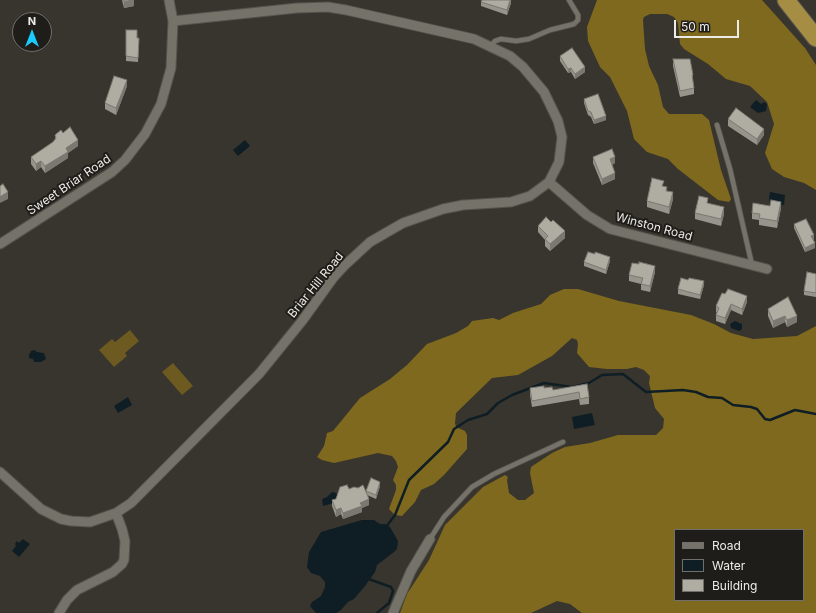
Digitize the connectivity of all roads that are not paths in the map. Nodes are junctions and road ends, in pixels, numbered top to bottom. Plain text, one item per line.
1 (169, 0) edge
2 (569, 0) edge
3 (786, 0) edge
4 (801, 0) edge
5 (816, 19) edge
6 (173, 21) junction
7 (816, 38) edge
8 (491, 46) junction
9 (717, 125) dead end
10 (549, 182) junction
11 (0, 244) edge
12 (752, 265) junction
13 (767, 269) dead end
14 (563, 442) dead end
15 (0, 472) edge
16 (116, 513) junction
17 (430, 539) joint
18 (59, 613) edge
19 (393, 613) edge

1 - 6 street, Sweet Briar Road
2 - 8 lane
3 - 7 highway
4 - 5 highway
6 - 8 street, Briar Hill Road
6 - 11 street, Sweet Briar Road
8 - 10 street, Briar Hill Road
9 - 12 lane
10 - 12 street, Winston Road
10 - 16 street, Briar Hill Road
12 - 13 street, Winston Road
14 - 17 lane
15 - 16 street, Briar Hill Road
16 - 18 street
17 - 19 street

